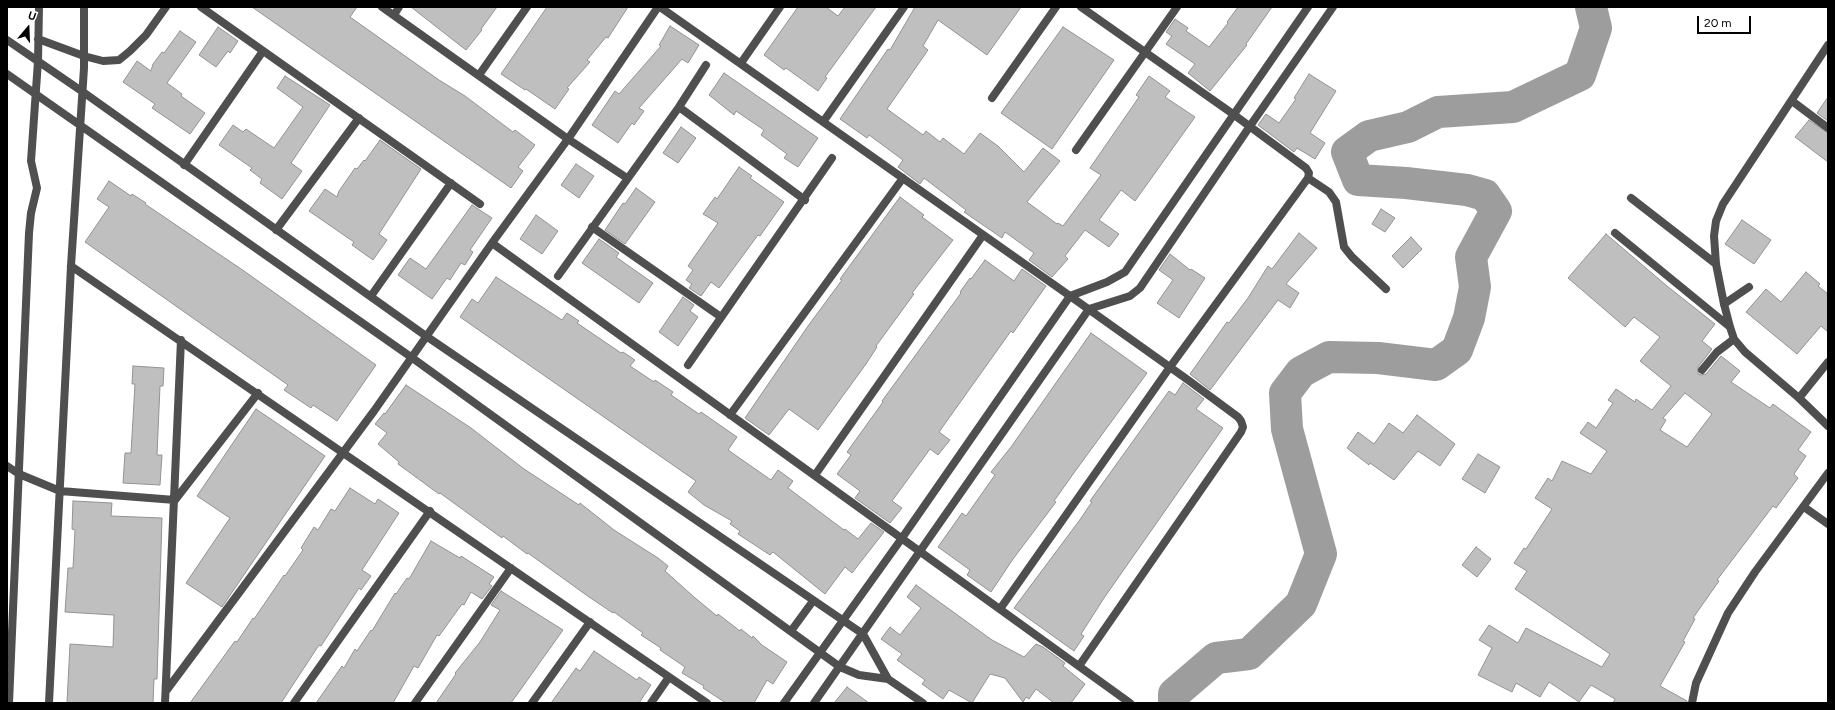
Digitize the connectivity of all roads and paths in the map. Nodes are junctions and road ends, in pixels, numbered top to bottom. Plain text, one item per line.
1 (39, 7) edge
2 (84, 7) edge
3 (166, 7) edge
4 (201, 7) edge
5 (382, 7) edge
6 (399, 7) edge
7 (527, 7) edge
8 (659, 7) edge
9 (780, 7) edge
10 (904, 7) edge
11 (1056, 7) edge
12 (1081, 7) edge
13 (1177, 7) edge
14 (1308, 7) edge
15 (1334, 7) edge
16 (394, 15) junction
17 (7, 40) edge
18 (38, 40) junction
19 (1828, 45) edge
20 (264, 51) junction
21 (1145, 52) junction
22 (84, 56) junction
23 (38, 61) junction
24 (740, 63) junction
25 (706, 65) dead end
26 (7, 74) edge
27 (479, 75) junction
28 (83, 92) junction
29 (36, 94) junction
30 (992, 98) dead end
31 (1792, 101) junction
32 (679, 107) junction
33 (1233, 114) junction
34 (358, 118) junction
35 (823, 122) junction
36 (80, 125) junction
37 (1250, 126) junction
38 (1828, 128) edge
39 (568, 138) junction
40 (1076, 150) dead end
41 (832, 158) dead end
42 (184, 165) junction
43 (627, 178) junction
44 (903, 178) junction
45 (1308, 178) junction
46 (450, 183) junction
47 (1631, 198) dead end
48 (805, 200) junction
49 (480, 204) dead end
50 (592, 227) junction
51 (276, 230) junction
52 (1615, 233) dead end
53 (983, 235) junction
54 (492, 243) junction
55 (1716, 264) junction
56 (71, 266) junction
57 (558, 276) dead end
58 (1749, 287) dead end
59 (1386, 289) dead end
60 (371, 296) junction
61 (1070, 296) junction
62 (1724, 304) junction
63 (1089, 309) junction
64 (722, 317) junction
65 (1730, 327) junction
66 (426, 336) junction
67 (1734, 339) junction
68 (182, 340) junction
69 (411, 357) junction
70 (1828, 362) edge
71 (688, 365) dead end
72 (1170, 367) junction
73 (1702, 370) dead end
74 (258, 393) junction
75 (1799, 398) junction
76 (730, 415) junction
77 (1828, 426) edge
78 (344, 452) junction
79 (7, 466) edge
80 (1828, 472) edge
81 (19, 474) junction
82 (814, 475) junction
83 (60, 492) junction
84 (176, 500) junction
85 (1804, 507) junction
86 (430, 512) junction
87 (1828, 524) edge
88 (902, 538) junction
89 (920, 551) junction
90 (511, 568) junction
91 (813, 600) junction
92 (1000, 608) junction
93 (843, 621) junction
94 (590, 622) junction
95 (791, 631) junction
96 (863, 634) junction
97 (820, 652) junction
98 (1080, 666) junction
99 (840, 667) junction
100 (669, 677) junction
101 (888, 679) junction
102 (166, 691) junction
103 (9, 703) edge
104 (49, 703) edge
105 (165, 703) edge
106 (294, 703) edge
107 (415, 703) edge
108 (532, 703) edge
109 (651, 703) edge
110 (708, 703) edge
111 (784, 703) edge
112 (814, 703) edge
113 (923, 703) edge
114 (1130, 703) edge
115 (1692, 703) edge

1 - 18 street
2 - 22 street
3 - 22 street
4 - 20 street
5 - 16 street
6 - 16 street
7 - 27 street
8 - 24 street
8 - 39 street
9 - 24 street
10 - 35 street
11 - 30 street
12 - 21 street
13 - 21 street
14 - 33 street
15 - 37 street
16 - 27 street
17 - 23 street
18 - 22 street
18 - 23 street
19 - 31 street
20 - 34 street
20 - 42 street
21 - 33 street
21 - 40 street
22 - 28 street
23 - 28 street
23 - 29 street
24 - 35 street
25 - 32 street
26 - 29 street
27 - 39 street
28 - 36 street
28 - 42 street
29 - 36 street
29 - 81 street
31 - 38 street
31 - 55 street
32 - 43 street
32 - 48 street
33 - 37 street
33 - 61 street
34 - 46 street
34 - 51 street
35 - 44 street
36 - 56 street
36 - 69 street
37 - 45 street
37 - 63 street
39 - 43 street
39 - 54 street
41 - 48 street
42 - 51 street
43 - 50 street
44 - 53 street
44 - 76 street
45 - 59 street
45 - 72 street
46 - 49 street
46 - 60 street
47 - 55 street
48 - 64 street
50 - 57 street
50 - 64 street
51 - 60 street
52 - 65 street
53 - 61 street
53 - 82 street
54 - 66 street
54 - 76 street
55 - 62 street
56 - 68 street
56 - 83 street
58 - 62 street
60 - 66 street
61 - 63 street
61 - 88 street
62 - 65 street
63 - 72 street
63 - 89 street
64 - 71 street
65 - 67 street
66 - 69 street
66 - 91 street
67 - 73 street
67 - 75 street
68 - 74 street
68 - 84 street
69 - 78 street
69 - 95 street
70 - 75 street
72 - 92 street
72 - 98 street
74 - 78 street
74 - 84 street
75 - 77 street
76 - 82 street
78 - 86 street
78 - 102 street
79 - 81 street
80 - 85 street
81 - 83 street
81 - 103 street
82 - 88 street
83 - 84 street
83 - 104 street
84 - 102 street
85 - 87 street
85 - 115 street
86 - 90 street
86 - 106 street
88 - 89 street
88 - 93 street
89 - 92 street
89 - 96 street
90 - 94 street
90 - 107 street
91 - 93 street
91 - 95 street
92 - 98 street
93 - 96 street
93 - 97 street
94 - 100 street
94 - 108 street
95 - 97 street
96 - 99 street
96 - 101 street
97 - 99 street
97 - 111 street
98 - 114 street
99 - 101 street
99 - 112 street
100 - 109 street
100 - 110 street
101 - 113 street
102 - 105 street

